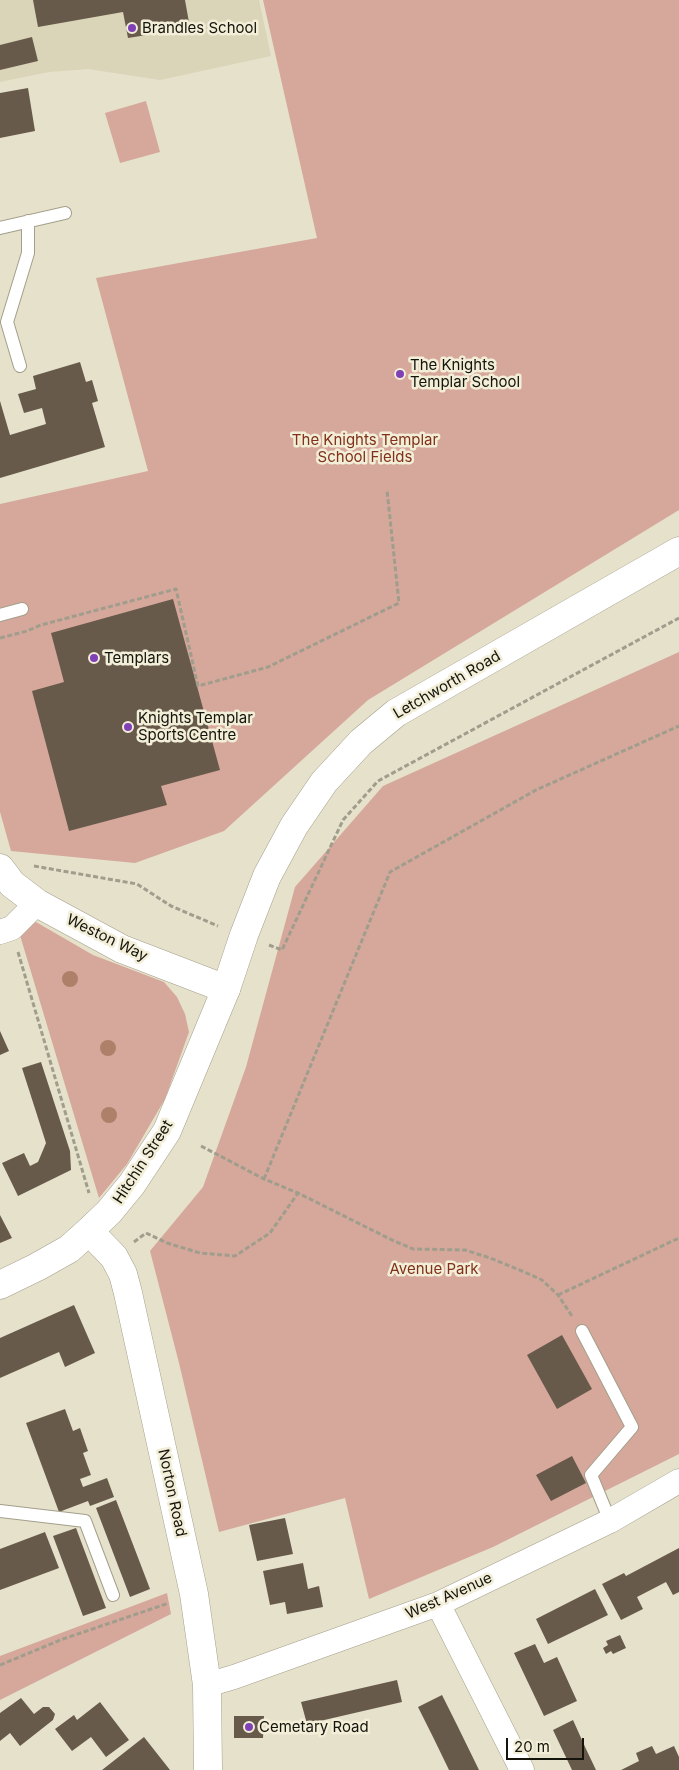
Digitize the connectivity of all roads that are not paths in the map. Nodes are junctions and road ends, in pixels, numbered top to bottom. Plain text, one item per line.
1 (65, 213) dead end
2 (28, 221) junction
3 (0, 228) edge
4 (20, 366) dead end
5 (679, 551) edge
6 (22, 609) dead end
7 (0, 615) edge
8 (0, 868) edge
9 (37, 903) junction
10 (6, 930) edge
11 (226, 989) junction
12 (89, 1231) junction
13 (0, 1285) edge
14 (582, 1331) road end
15 (679, 1482) edge
16 (0, 1511) edge
17 (610, 1521) junction
18 (113, 1595) dead end
19 (438, 1604) junction
20 (207, 1685) junction
21 (208, 1770) edge
22 (522, 1770) edge

1 - 2 lane
2 - 3 lane
2 - 4 lane
5 - 11 main road, Letchworth Road
6 - 7 lane
8 - 9 main road, Weston Way
9 - 10 street
9 - 11 main road, Weston Way
11 - 12 main road, Hitchin Street
12 - 13 main road, Hitchin Street
12 - 20 main road, Norton Road
14 - 17 lane
15 - 17 street, West Avenue
16 - 18 lane
17 - 19 street, West Avenue
19 - 20 street, West Avenue
19 - 22 street
20 - 21 main road, Norton Road

